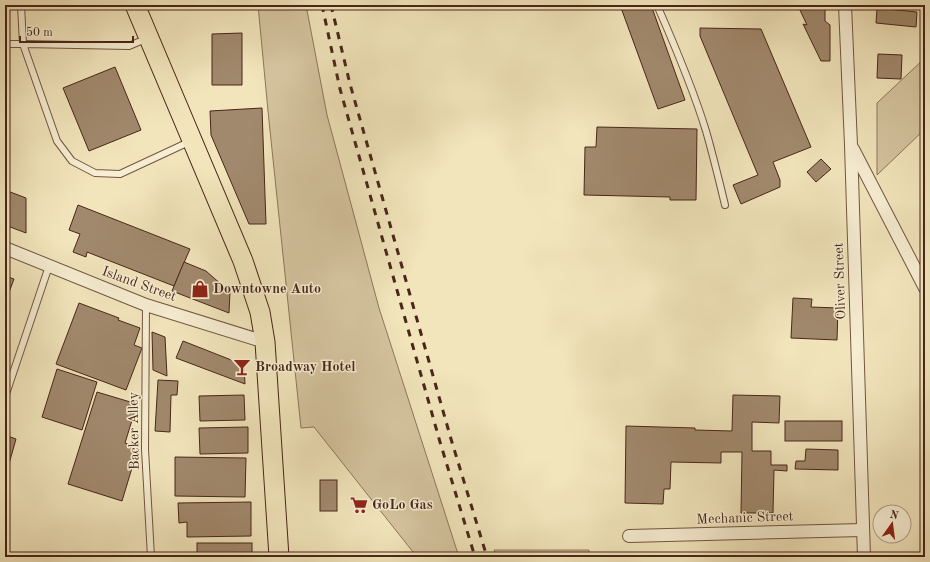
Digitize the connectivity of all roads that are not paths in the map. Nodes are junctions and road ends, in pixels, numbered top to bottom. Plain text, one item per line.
1 (21, 5) edge
2 (135, 5) edge
3 (657, 5) edge
4 (845, 5) edge
5 (148, 38) junction
6 (5, 44) edge
7 (23, 44) junction
8 (192, 140) junction
9 (851, 145) junction
10 (725, 205) dead end
11 (5, 248) edge
12 (49, 266) junction
13 (925, 288) edge
14 (146, 304) junction
15 (265, 342) junction
16 (5, 397) edge
17 (862, 530) junction
18 (629, 536) dead end
19 (151, 557) edge
20 (279, 557) edge
21 (864, 557) edge

1 - 7 lane
2 - 5 main road
3 - 10 lane
4 - 9 street, Oliver Street
5 - 7 lane
5 - 8 main road
6 - 7 lane
7 - 8 lane
8 - 15 main road
9 - 13 street
9 - 17 street, Oliver Street
11 - 12 street, Island Street
12 - 14 street, Island Street
12 - 16 lane
14 - 15 street, Island Street
14 - 19 lane, Backer Alley
15 - 20 main road
17 - 18 street, Mechanic Street
17 - 21 street, Oliver Street

